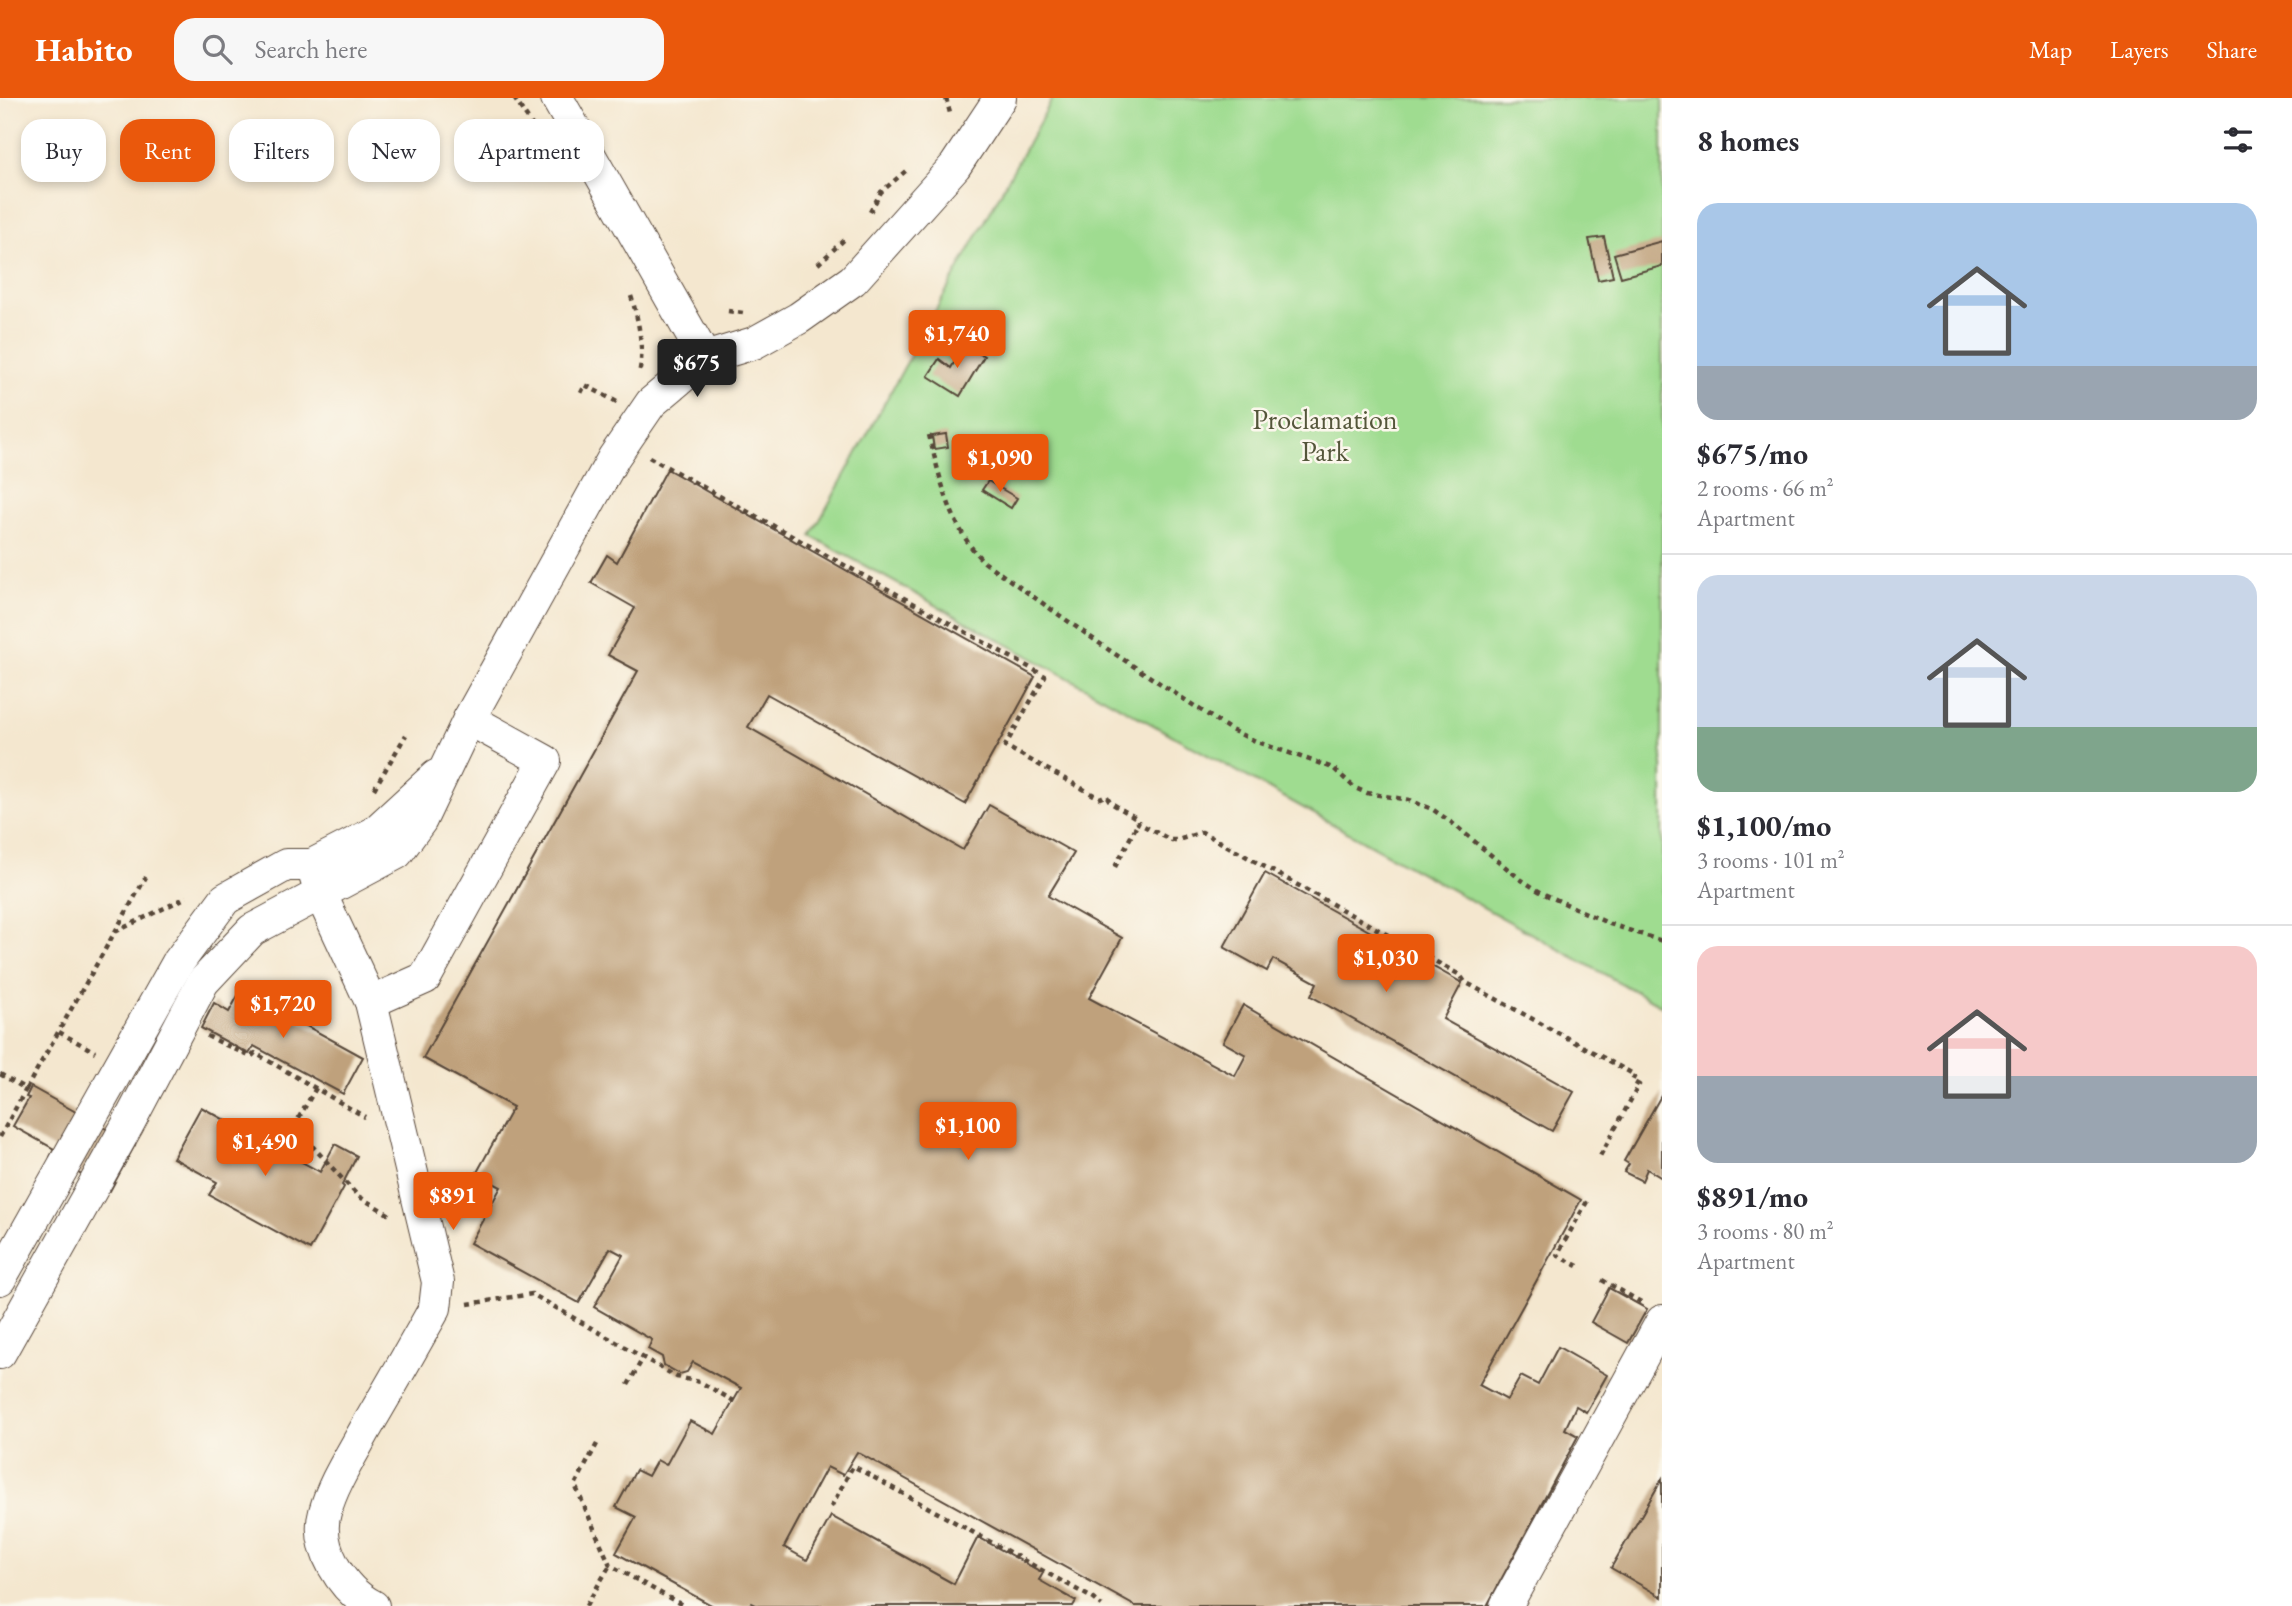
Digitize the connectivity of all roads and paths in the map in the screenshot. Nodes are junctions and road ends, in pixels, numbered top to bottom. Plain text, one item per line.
1 (514, 98) edge
2 (557, 98) edge
3 (946, 98) edge
4 (1000, 98) edge
5 (528, 119) edge
6 (952, 125) dead end
7 (915, 163) dead end
8 (868, 215) dead end
9 (851, 232) dead end
10 (816, 266) dead end
11 (629, 289) dead end
12 (728, 311) dead end
13 (747, 314) dead end
14 (705, 358) junction
15 (638, 377) dead end
16 (581, 393) dead end
17 (624, 405) dead end
18 (929, 435) dead end
19 (642, 453) dead end
20 (468, 719) junction
21 (446, 767) junction
22 (1138, 823) junction
23 (312, 865) junction
24 (1115, 867) dead end
25 (146, 877) dead end
26 (321, 895) junction
27 (1662, 941) edge
28 (371, 1002) junction
29 (197, 1031) dead end
30 (0, 1074) edge
31 (316, 1088) junction
32 (26, 1089) junction
33 (365, 1117) dead end
34 (0, 1137) edge
35 (1600, 1156) dead end
36 (470, 1179) dead end
37 (1589, 1198) dead end
38 (454, 1215) dead end
39 (392, 1216) dead end
40 (1578, 1266) dead end
41 (0, 1279) edge
42 (466, 1293) dead end
43 (1662, 1321) edge
44 (0, 1353) edge
45 (643, 1358) junction
46 (628, 1385) dead end
47 (734, 1401) dead end
48 (597, 1444) dead end
49 (831, 1507) dead end
50 (610, 1565) junction
51 (373, 1606) edge
52 (586, 1606) edge
53 (684, 1606) edge
54 (1102, 1606) edge
55 (1506, 1606) edge

1 - 5 path
2 - 14 street
3 - 6 path
4 - 14 street
7 - 8 path
9 - 10 path
11 - 15 path
12 - 13 path
14 - 20 street
16 - 17 path
18 - 27 path
19 - 22 path
20 - 21 street
20 - 28 street
21 - 23 street
21 - 26 street
22 - 24 path
22 - 35 path
23 - 26 street
23 - 41 street
25 - 32 path
26 - 28 street
26 - 44 street
28 - 51 street
29 - 31 path
30 - 32 path
31 - 33 path
31 - 39 path
32 - 34 path
36 - 38 path
37 - 40 path
42 - 45 path
43 - 55 street
45 - 46 path
45 - 47 path
48 - 50 path
49 - 54 path
50 - 52 path
50 - 53 path

